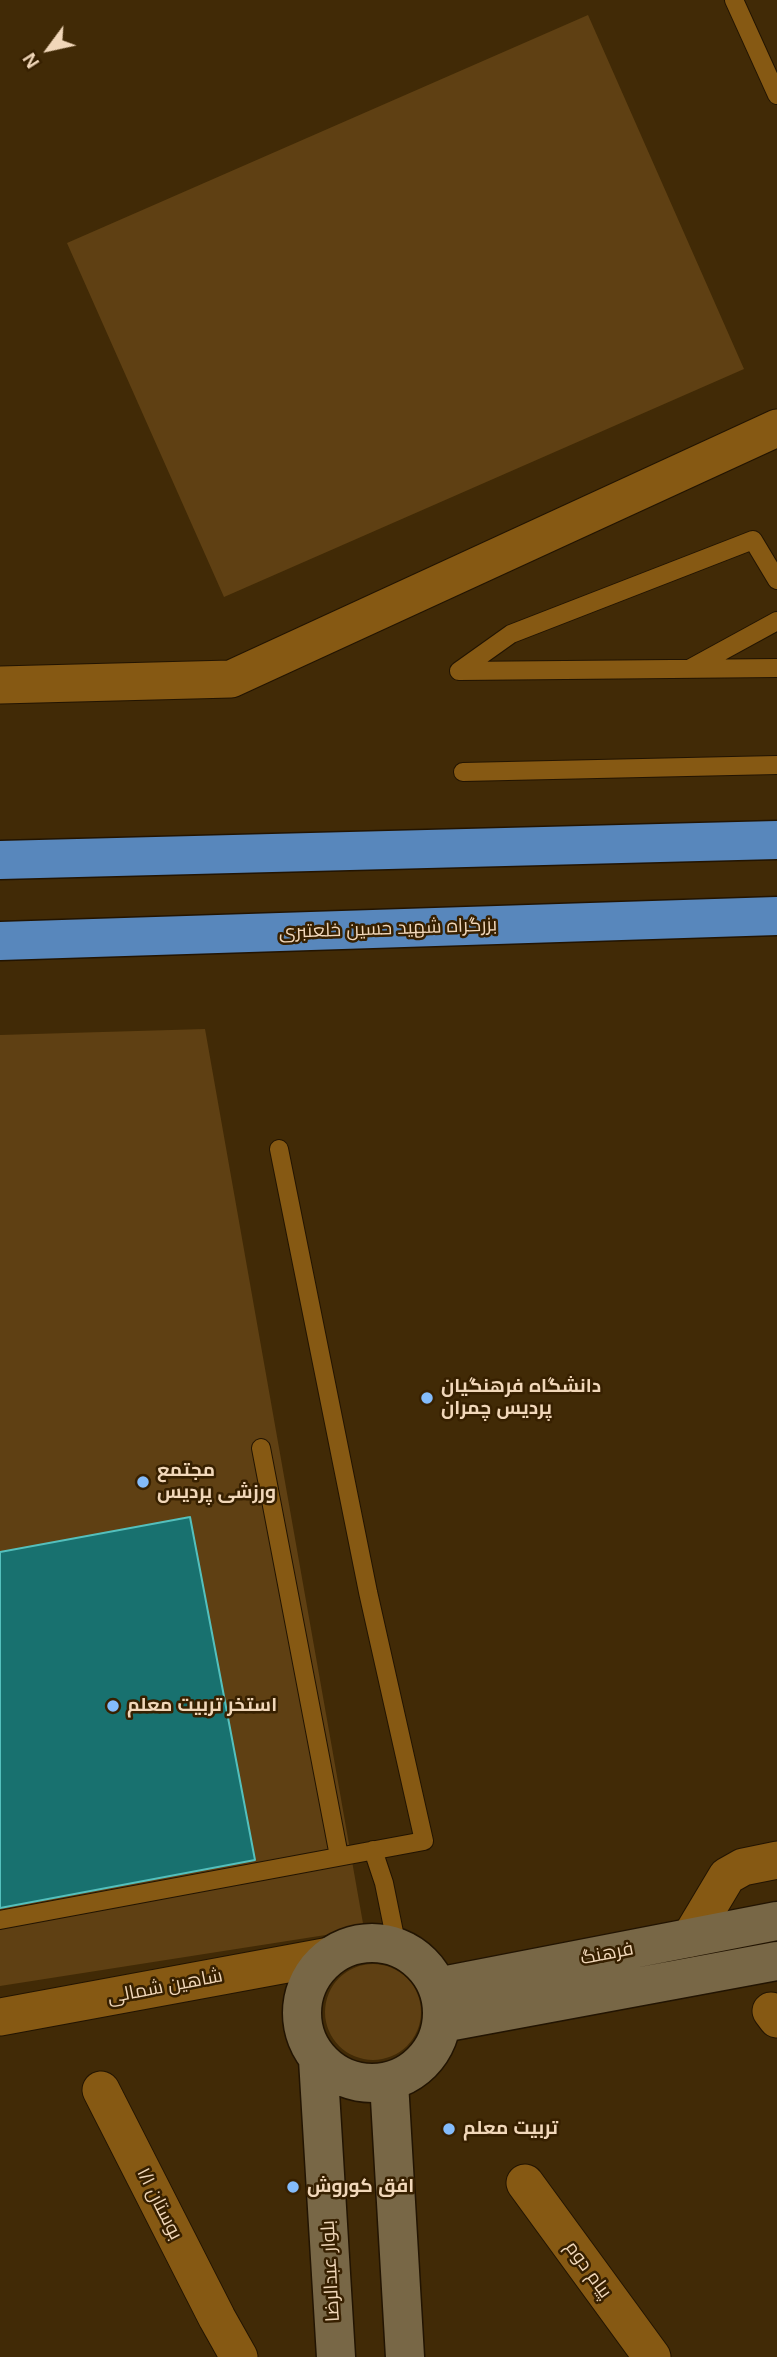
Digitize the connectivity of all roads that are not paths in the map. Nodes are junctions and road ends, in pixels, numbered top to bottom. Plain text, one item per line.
1 (734, 0) edge
2 (777, 95) edge
3 (777, 428) edge
4 (777, 580) edge
5 (777, 621) edge
6 (777, 668) edge
7 (688, 669) junction
8 (0, 685) edge
9 (777, 765) edge
10 (463, 772) dead end
11 (777, 840) edge
12 (0, 860) edge
13 (777, 916) edge
14 (0, 941) edge
15 (279, 1149) dead end
16 (261, 1448) dead end
17 (373, 1850) junction
18 (339, 1856) junction
19 (777, 1860) edge
20 (0, 1920) edge
21 (777, 1921) edge
22 (690, 1938) junction
23 (397, 1947) junction
24 (330, 1956) junction
25 (777, 1961) edge
26 (440, 2005) junction
27 (0, 2017) edge
28 (318, 2059) junction
29 (389, 2082) junction
30 (101, 2090) dead end
31 (525, 2183) dead end
32 (239, 2357) edge
33 (336, 2357) edge
34 (405, 2357) edge
35 (652, 2357) edge

1 - 2 lane
3 - 8 street
4 - 7 lane
5 - 7 lane
6 - 7 lane
9 - 10 lane
11 - 12 highway
13 - 14 highway, بزرگراه شهید حسین خلعتبری
15 - 17 lane
16 - 18 lane
17 - 18 lane
17 - 23 lane
18 - 20 lane
19 - 22 street
21 - 22 main road, فرهنگ
22 - 26 main road, فرهنگ
23 - 24 main road
23 - 26 main road
24 - 27 street, شاهین شمالی
24 - 28 main road
25 - 26 main road, فرهنگ
26 - 29 main road
28 - 29 main road
28 - 33 main road, بلوار عبدالرضا
29 - 34 main road
30 - 32 street, بوستان ۱/۱
31 - 35 street, پیام دوم

